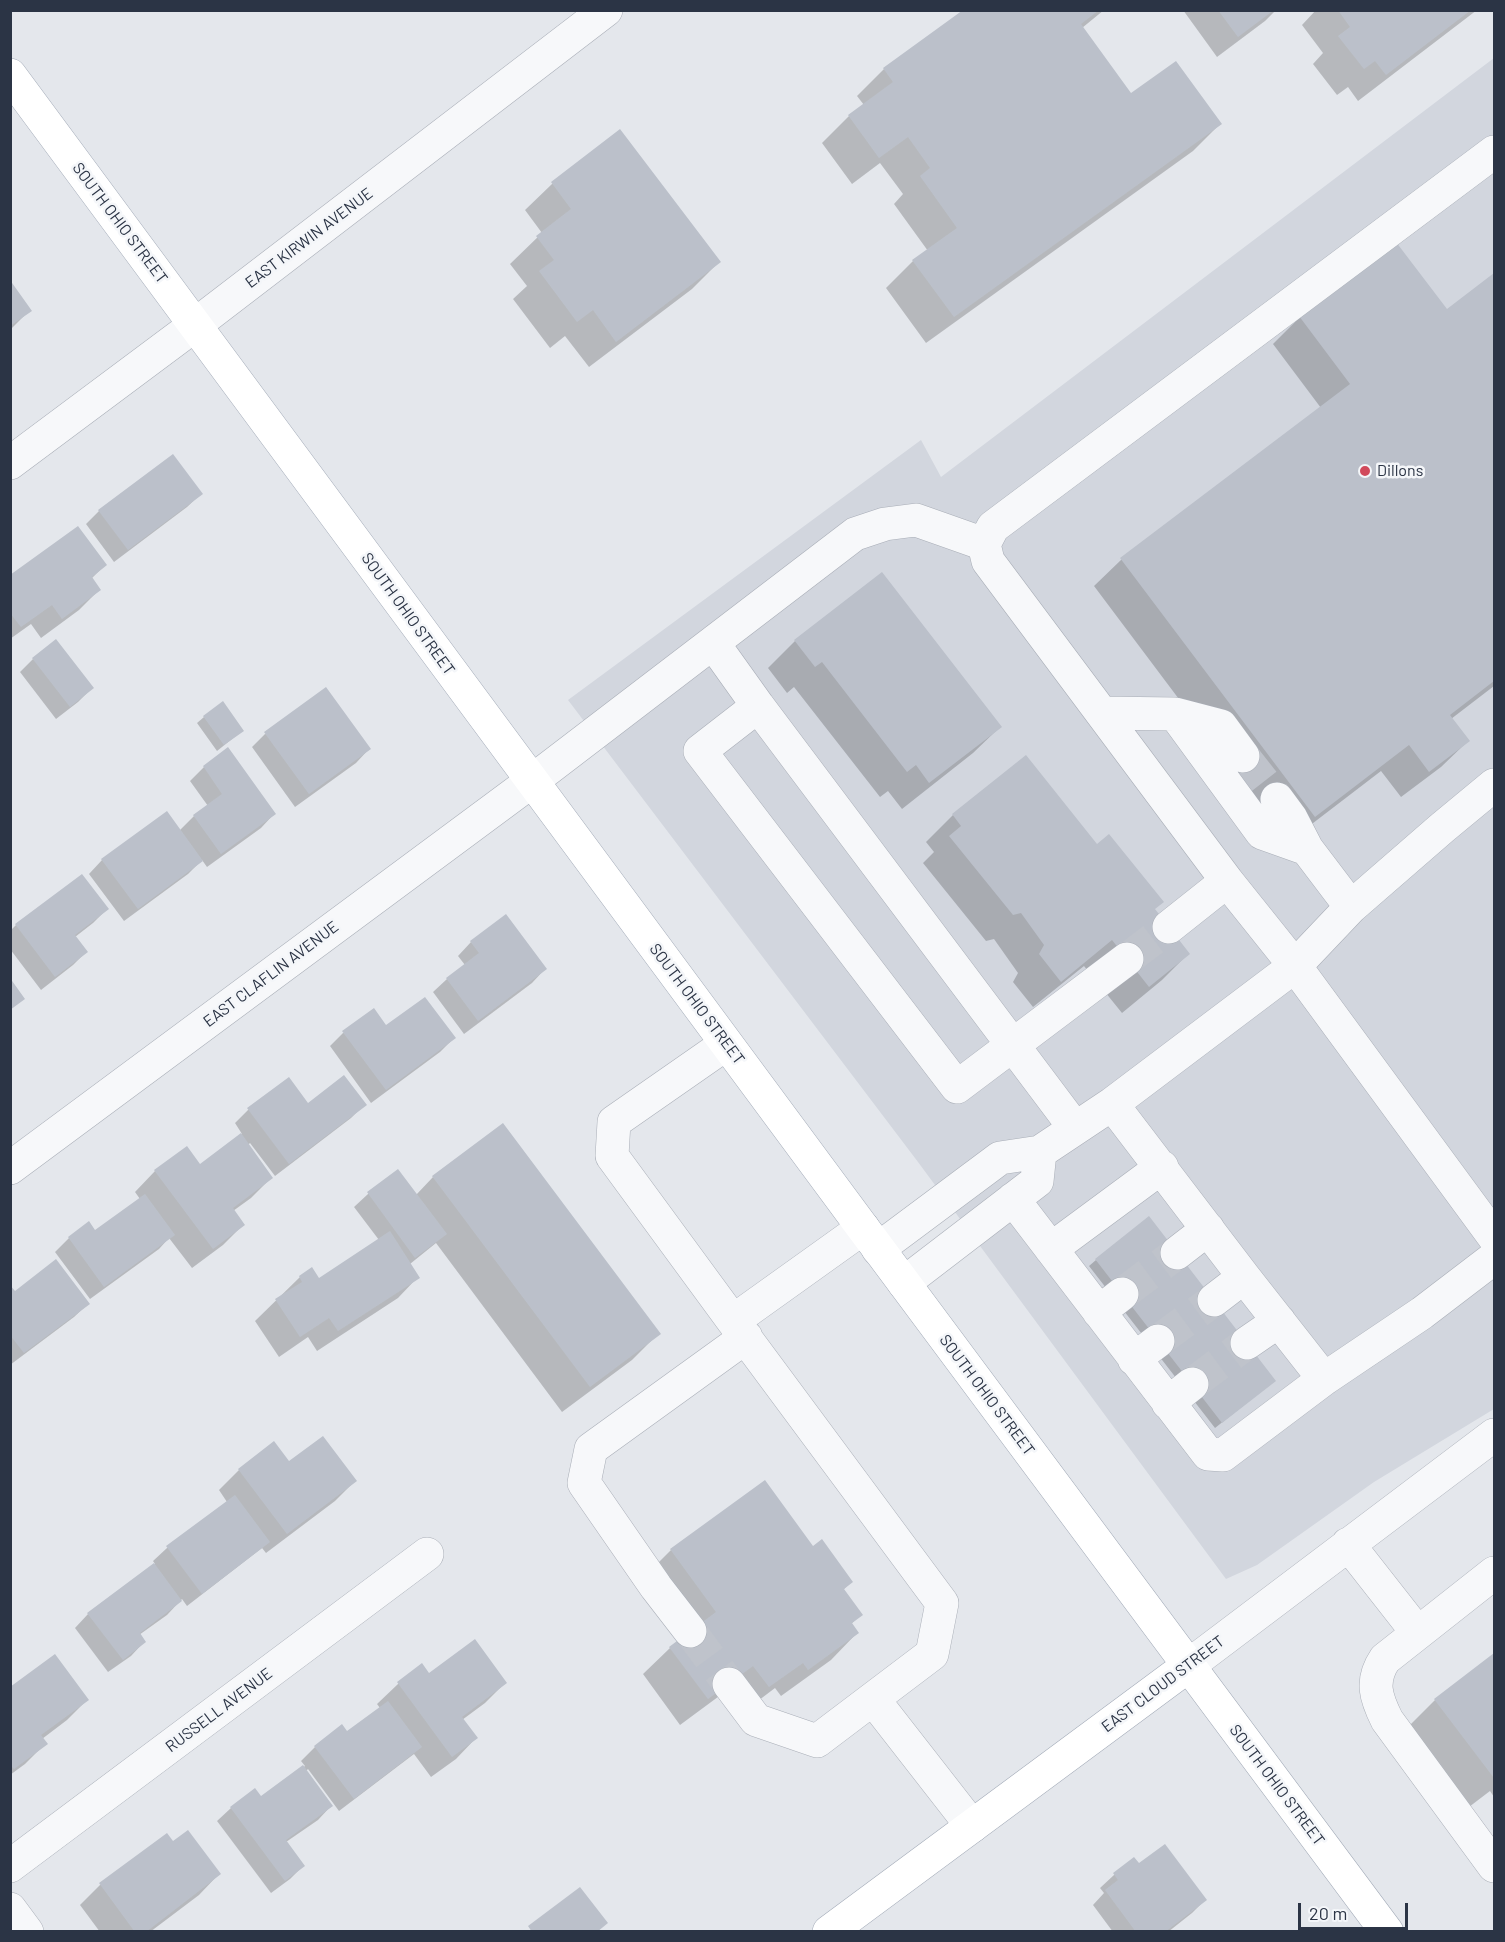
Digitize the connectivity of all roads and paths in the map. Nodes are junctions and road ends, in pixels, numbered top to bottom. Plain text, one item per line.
1 (606, 10) edge
2 (10, 75) edge
3 (1494, 152) edge
4 (195, 325) junction
5 (10, 463) edge
6 (984, 544) junction
7 (713, 643) junction
8 (758, 706) junction
9 (1102, 713) junction
10 (1175, 714) junction
11 (1243, 756) tunnel mouth
12 (532, 781) junction
13 (1494, 785) edge
14 (1276, 800) tunnel mouth
15 (1307, 849) junction
16 (1227, 881) junction
17 (1351, 907) junction
18 (1169, 927) tunnel mouth
19 (1127, 959) tunnel mouth
20 (1295, 966) junction
21 (726, 1044) junction
22 (1013, 1046) junction
23 (1112, 1104) junction
24 (1075, 1128) junction
25 (1040, 1152) junction
26 (10, 1167) edge
27 (1161, 1167) junction
28 (1013, 1199) junction
29 (1208, 1229) junction
30 (1494, 1237) edge
31 (871, 1238) junction
32 (1051, 1249) junction
33 (1177, 1252) tunnel mouth
34 (1494, 1258) edge
35 (1244, 1278) junction
36 (904, 1283) junction
37 (1214, 1300) tunnel mouth
38 (1279, 1321) junction
39 (739, 1329) junction
40 (1247, 1343) tunnel mouth
41 (1324, 1378) junction
42 (1494, 1435) edge
43 (1348, 1544) junction
44 (428, 1554) dead end
45 (1494, 1573) edge
46 (690, 1631) tunnel mouth
47 (1417, 1632) junction
48 (1188, 1666) junction
49 (729, 1684) tunnel mouth
50 (873, 1699) junction
51 (972, 1826) junction
52 (10, 1866) edge
53 (1494, 1866) edge
54 (10, 1909) edge
55 (27, 1932) edge
56 (829, 1932) edge
57 (1387, 1932) edge

1 - 4 street, EAST KIRWIN AVENUE
2 - 4 main road, SOUTH OHIO STREET
3 - 6 street
4 - 5 street, EAST KIRWIN AVENUE
4 - 12 main road, SOUTH OHIO STREET
6 - 7 street, EAST CLAFLIN AVENUE
6 - 9 street
7 - 8 street
7 - 12 street, EAST CLAFLIN AVENUE
8 - 22 street
8 - 22 street
9 - 10 street
9 - 16 street
10 - 11 street
10 - 15 street
12 - 21 main road, SOUTH OHIO STREET
12 - 26 street, EAST CLAFLIN AVENUE
13 - 17 street
14 - 15 street
15 - 17 street
16 - 18 street
16 - 20 street
17 - 20 street
19 - 22 street
20 - 23 street
20 - 30 street
21 - 31 main road, SOUTH OHIO STREET
21 - 39 street
22 - 24 street
23 - 24 street
23 - 27 street
24 - 25 street
25 - 28 street
25 - 31 street
27 - 29 street
27 - 32 street
28 - 32 street
28 - 36 street
29 - 33 street
29 - 35 street
31 - 36 main road, SOUTH OHIO STREET
31 - 39 street
32 - 41 street
34 - 41 street
35 - 37 street
35 - 38 street
36 - 48 main road, SOUTH OHIO STREET
38 - 40 street
38 - 41 street
39 - 46 street
39 - 50 street
42 - 43 street, EAST CLOUD STREET
43 - 47 street
43 - 48 street, EAST CLOUD STREET
44 - 52 street, RUSSELL AVENUE
45 - 47 street
47 - 53 street
48 - 51 main road, EAST CLOUD STREET
48 - 57 main road, SOUTH OHIO STREET
49 - 50 street
50 - 51 street
51 - 56 main road, EAST CLOUD STREET
54 - 55 street

